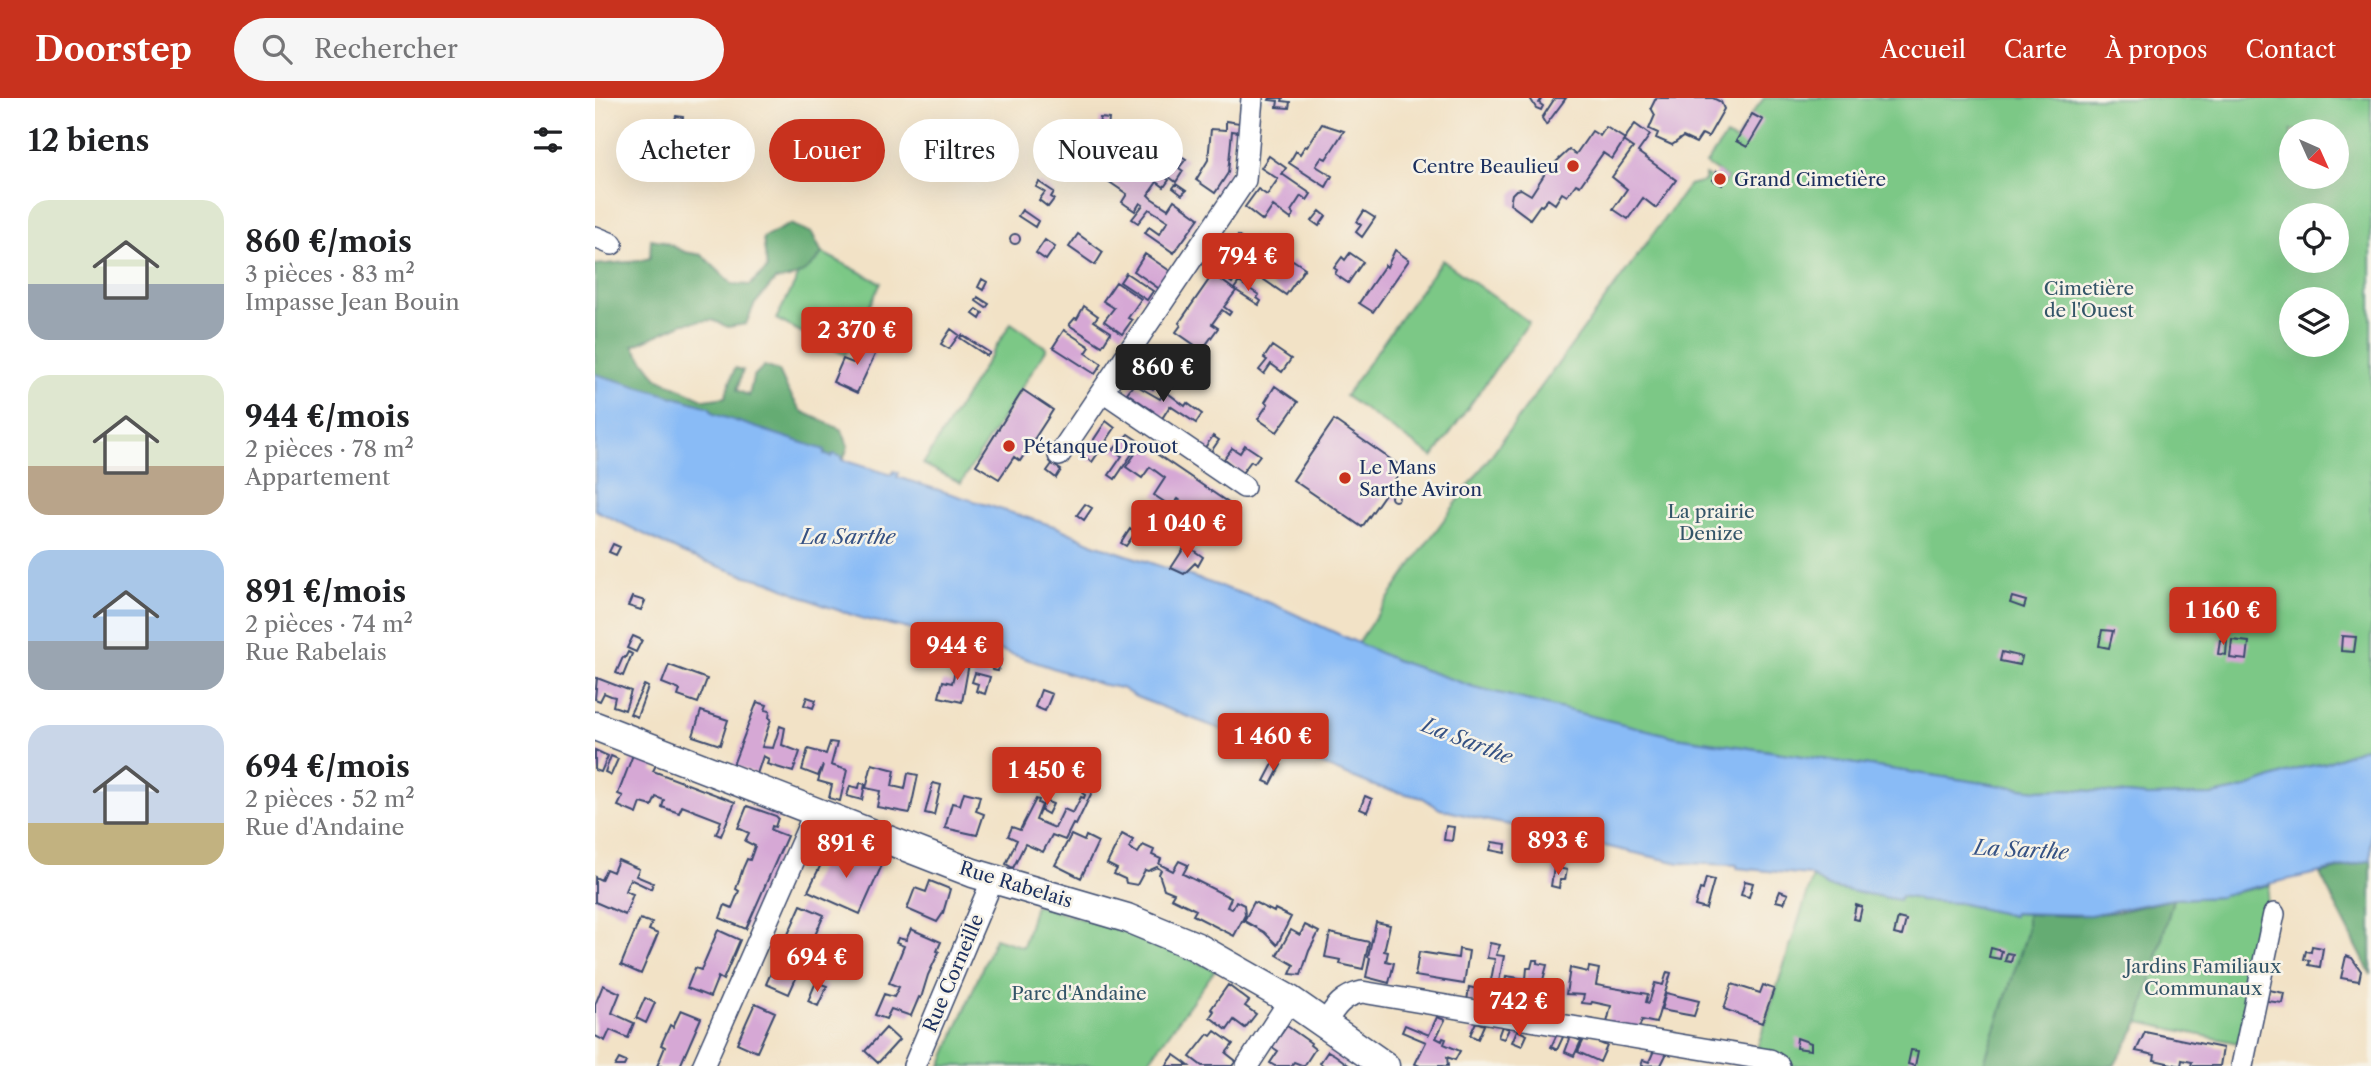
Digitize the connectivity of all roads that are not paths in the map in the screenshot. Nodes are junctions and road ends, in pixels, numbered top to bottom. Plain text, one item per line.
1 (1252, 98) edge
2 (1103, 391) junction
3 (1059, 456) dead end
4 (1244, 487) dead end
5 (595, 726) edge
6 (816, 810) junction
7 (993, 879) junction
8 (2274, 914) dead end
9 (1290, 1000) junction
10 (1326, 1023) junction
11 (703, 1066) edge
12 (914, 1066) edge
13 (1247, 1066) edge
14 (1385, 1066) edge
15 (1779, 1066) edge
16 (2242, 1066) edge

1 - 2 street
2 - 3 street
2 - 4 street
5 - 6 street, Rue Rabelais
6 - 7 street, Rue Rabelais
6 - 11 street
7 - 9 street, Rue Rabelais
7 - 12 street, Rue Corneille
8 - 16 street
9 - 10 street, Rue Rabelais
9 - 13 street
10 - 14 street, Rue Rabelais
10 - 15 street

